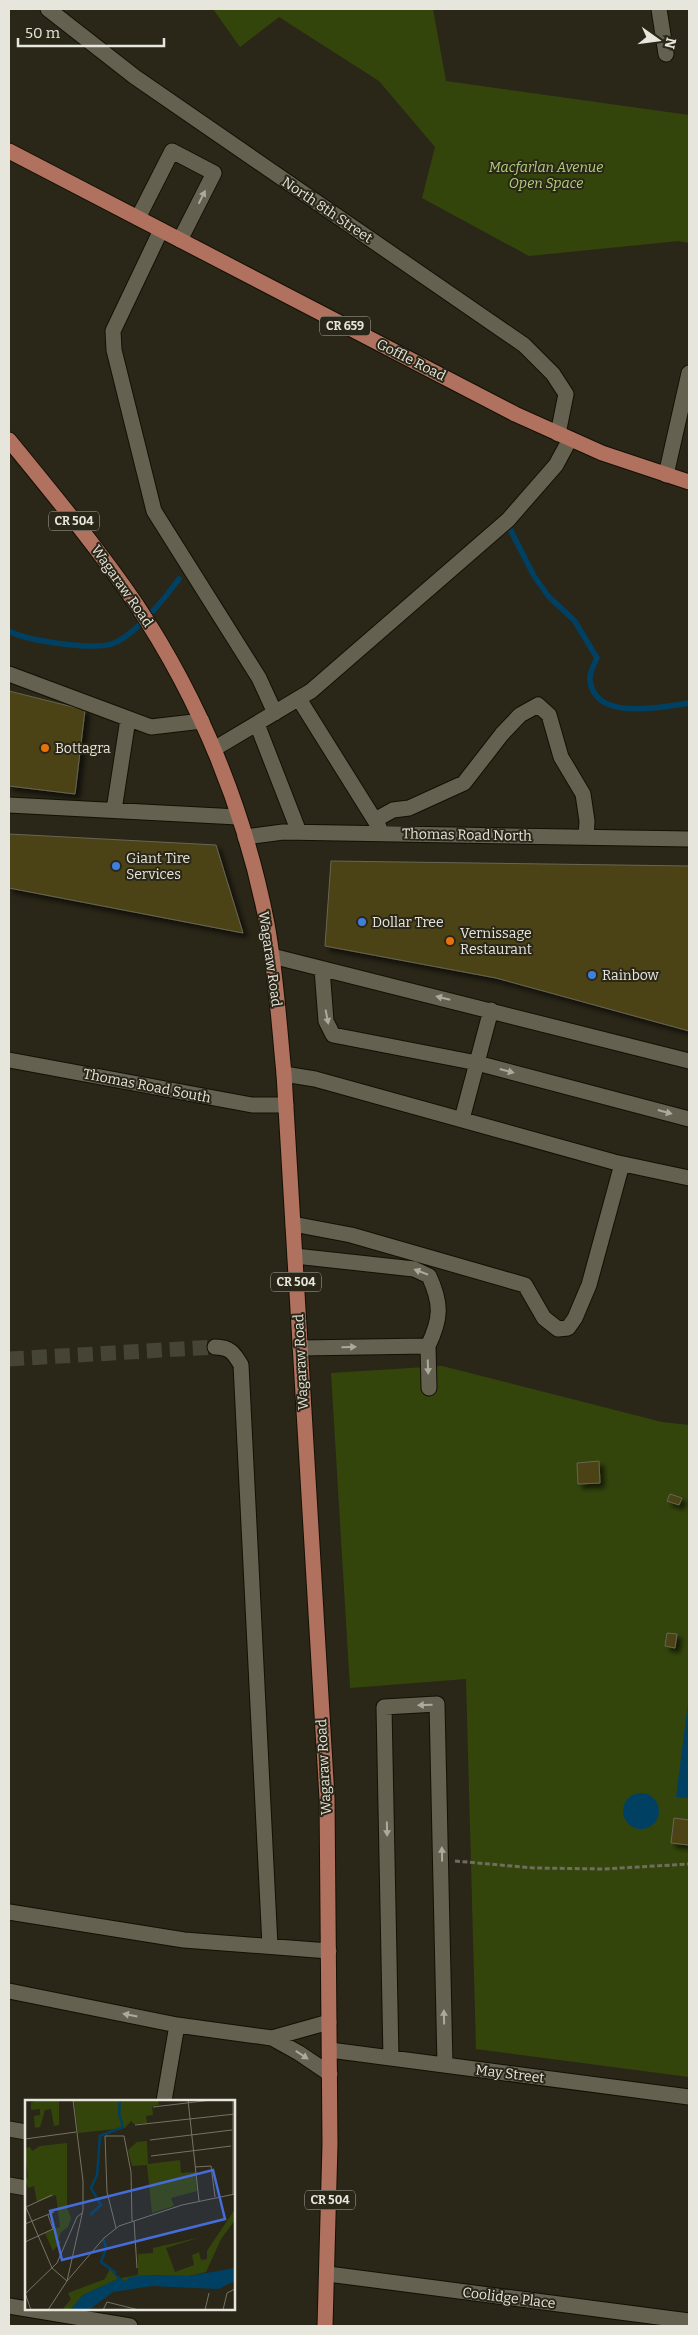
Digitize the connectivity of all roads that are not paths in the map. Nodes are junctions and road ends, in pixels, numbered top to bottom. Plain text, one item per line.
1 (48, 9) edge
2 (659, 9) edge
3 (666, 54) dead end
4 (9, 151) edge
5 (138, 218) junction
6 (161, 230) junction
7 (180, 240) junction
8 (689, 373) edge
9 (564, 436) junction
10 (9, 440) edge
11 (666, 475) junction
12 (689, 482) edge
13 (9, 674) edge
14 (298, 699) junction
15 (275, 713) junction
16 (128, 719) junction
17 (202, 721) junction
18 (257, 724) junction
19 (214, 749) junction
20 (9, 805) edge
21 (114, 810) junction
22 (238, 817) junction
23 (375, 820) junction
24 (299, 832) junction
25 (384, 834) junction
26 (245, 837) junction
27 (586, 837) junction
28 (689, 839) edge
29 (272, 956) junction
30 (322, 968) junction
31 (491, 1010) junction
32 (9, 1060) edge
33 (689, 1061) edge
34 (477, 1063) junction
35 (284, 1074) junction
36 (286, 1105) junction
37 (462, 1119) junction
38 (689, 1119) edge
39 (622, 1164) junction
40 (689, 1178) edge
41 (293, 1224) junction
42 (294, 1256) junction
43 (428, 1346) junction
44 (215, 1347) tunnel mouth
45 (300, 1348) junction
46 (429, 1388) dead end
47 (9, 1912) edge
48 (270, 1946) junction
49 (329, 1951) junction
50 (9, 1991) edge
51 (329, 2022) junction
52 (177, 2025) junction
53 (272, 2038) junction
54 (330, 2050) junction
55 (391, 2058) junction
56 (445, 2066) junction
57 (330, 2074) junction
58 (689, 2098) edge
59 (164, 2100) edge
60 (9, 2129) edge
61 (25, 2132) edge
62 (9, 2185) edge
63 (25, 2188) edge
64 (328, 2274) junction
65 (9, 2306) edge
66 (25, 2309) edge
67 (33, 2310) edge
68 (689, 2321) edge
69 (130, 2326) edge
70 (325, 2326) edge

1 - 9 street, North 8th Street
2 - 3 street
4 - 5 main road, Goffle Road / CR 659
5 - 6 main road, Goffle Road / CR 659
7 -> 5 street
6 - 7 main road, Goffle Road / CR 659
6 - 15 street
7 - 9 main road, Goffle Road / CR 659
8 - 11 street
9 - 11 main road, Goffle Road / CR 659
9 - 14 street
10 - 17 main road, Wagaraw Road / CR 504
11 - 12 main road, Goffle Road / CR 659
13 - 16 street
14 - 15 street
14 - 23 street
15 - 18 street
16 - 17 street
16 - 21 street
17 - 19 main road, Wagaraw Road / CR 504
18 - 19 street
18 - 24 street
19 - 22 main road, Wagaraw Road / CR 504
20 - 21 street
21 - 22 street
22 - 26 main road, Wagaraw Road / CR 504
23 - 25 street
23 - 27 street
24 - 25 street, Thomas Road North
24 - 26 street, Thomas Road North
25 - 27 street, Thomas Road North
26 - 29 main road, Wagaraw Road / CR 504
27 - 28 street, Thomas Road North
29 - 30 street
29 - 35 main road, Wagaraw Road / CR 504
31 -> 30 street
30 -> 34 street
31 - 33 street
31 - 34 street
32 - 36 street, Thomas Road South
34 - 37 street
34 -> 38 street
35 - 36 main road, Wagaraw Road / CR 504
35 - 37 street
36 - 41 main road, Wagaraw Road / CR 504
37 - 39 street
39 - 40 street
39 - 41 street
41 - 42 main road, Wagaraw Road / CR 504
43 -> 42 street
42 - 45 main road, Wagaraw Road / CR 504
45 -> 43 street
43 -> 46 street
44 - 48 street
45 - 49 main road, Wagaraw Road / CR 504
47 - 48 street
48 - 49 street
49 - 51 main road, Wagaraw Road / CR 504
52 -> 50 street
51 - 53 street
51 - 54 main road, Wagaraw Road / CR 504
52 - 53 street
52 - 59 street
53 -> 57 street
54 - 55 street, May Street
54 - 57 main road, Wagaraw Road / CR 504
55 - 56 street, May Street
56 -> 55 street
56 - 58 street, May Street
57 - 64 main road, Wagaraw Road / CR 504
60 - 61 street
62 - 63 street
64 - 68 street, Coolidge Place
64 - 70 main road, Wagaraw Road / CR 504
65 - 66 street
67 - 69 street

